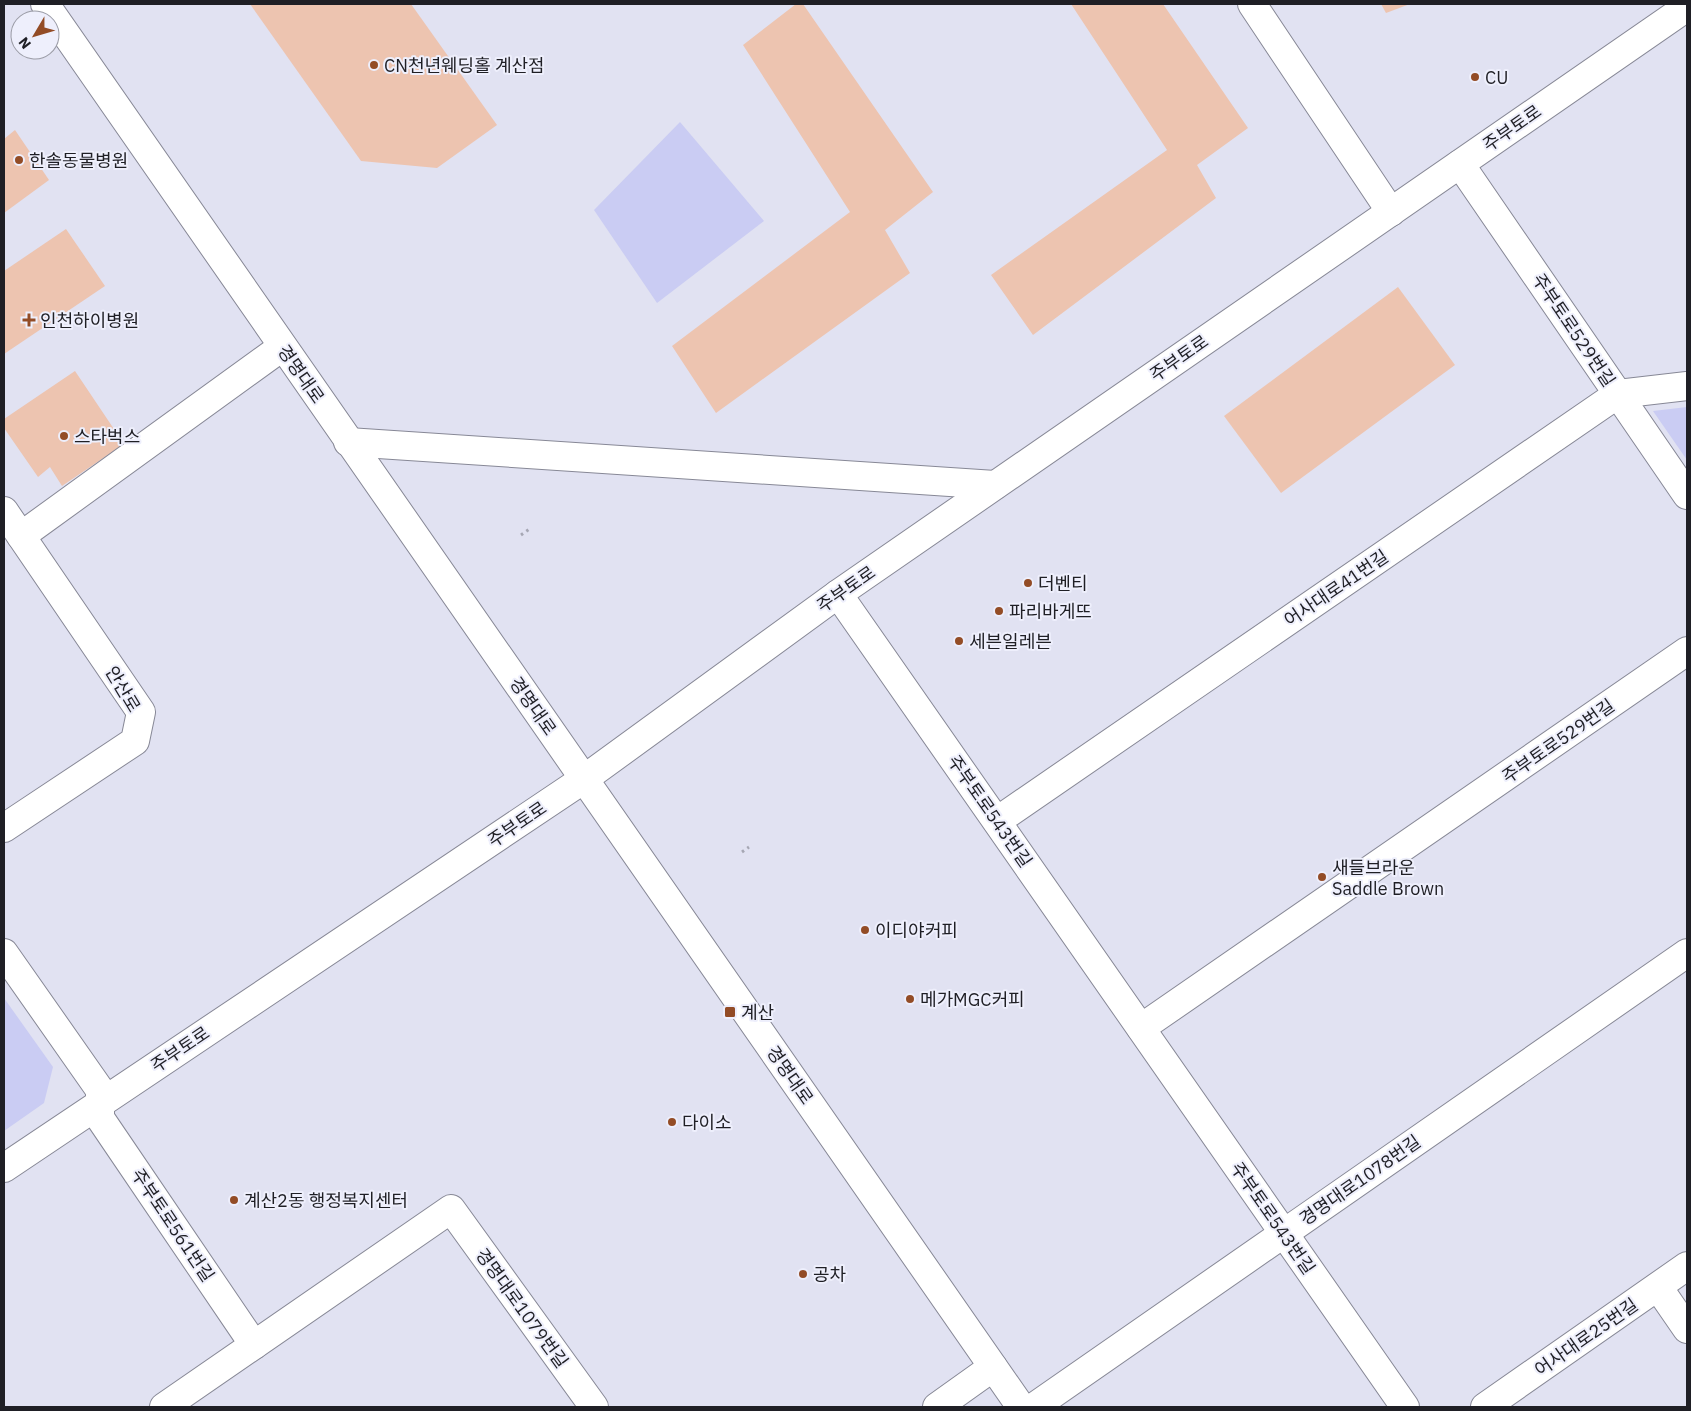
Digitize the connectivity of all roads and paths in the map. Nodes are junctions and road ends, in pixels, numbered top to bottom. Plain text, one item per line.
1 (45, 4) edge
2 (1252, 4) edge
3 (1687, 7) edge
4 (1460, 164) junction
5 (1391, 212) junction
6 (282, 346) junction
7 (1687, 386) edge
8 (1618, 394) junction
9 (348, 442) junction
10 (995, 485) junction
11 (1687, 495) edge
12 (4, 512) edge
13 (531, 528) dead end
14 (521, 535) dead end
15 (20, 536) junction
16 (838, 594) junction
17 (1687, 652) edge
18 (584, 779) junction
19 (997, 821) junction
20 (4, 828) edge
21 (749, 847) dead end
22 (742, 852) dead end
23 (4, 953) edge
24 (1687, 953) edge
25 (13, 987) edge
26 (1142, 1028) junction
27 (100, 1102) junction
28 (4, 1168) edge
29 (1284, 1233) junction
30 (1687, 1266) edge
31 (1658, 1287) junction
32 (1687, 1329) edge
33 (254, 1345) junction
34 (993, 1367) junction
35 (164, 1407) edge
36 (594, 1407) edge
37 (938, 1407) edge
38 (1021, 1407) edge
39 (1034, 1407) edge
40 (1405, 1407) edge
41 (1485, 1407) edge

1 - 6 street, 경명대로
2 - 5 street
3 - 4 street, 주부토로
4 - 5 street, 주부토로
4 - 8 street, 주부토로529번길
5 - 10 street, 주부토로
6 - 9 street, 경명대로
6 - 15 street
7 - 8 street, 어사대로41번길
8 - 11 street, 주부토로529번길
8 - 19 street, 어사대로41번길
9 - 10 street
9 - 18 street, 경명대로
10 - 16 street, 주부토로
12 - 15 street, 안산로
13 - 14 path
15 - 20 street, 안산로
16 - 18 street, 주부토로
16 - 19 street, 주부토로543번길
17 - 26 street, 주부토로529번길
18 - 27 street, 주부토로
18 - 34 street, 경명대로
19 - 26 street, 주부토로543번길
21 - 22 path
23 - 25 street, 주부토로561번길
24 - 29 street, 경명대로1078번길
25 - 27 street, 주부토로561번길
26 - 29 street, 주부토로543번길
27 - 28 street, 주부토로
27 - 33 street, 주부토로561번길
29 - 39 street, 경명대로1078번길
29 - 40 street, 주부토로543번길
30 - 31 street, 어사대로25번길
31 - 32 street
31 - 41 street, 어사대로25번길
33 - 35 street
33 - 36 street, 경명대로1079번길
34 - 37 street
34 - 38 street, 경명대로

